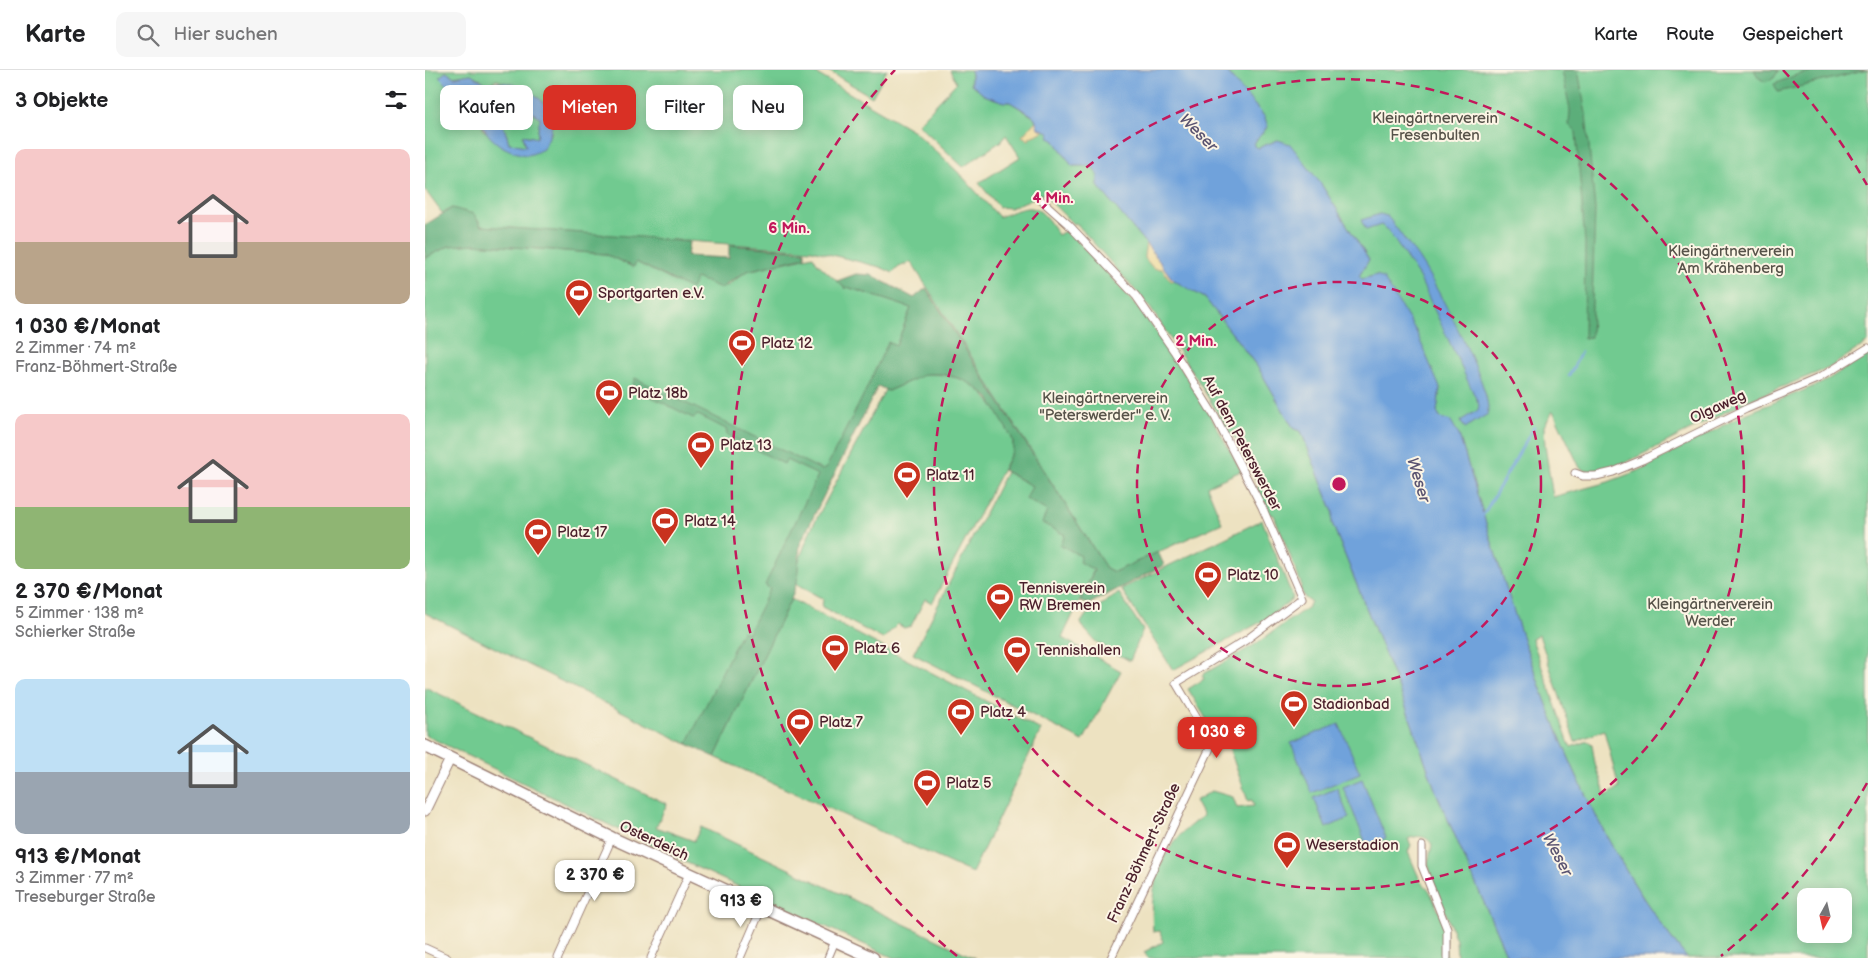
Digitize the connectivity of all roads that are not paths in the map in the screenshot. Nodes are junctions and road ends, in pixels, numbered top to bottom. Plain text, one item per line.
1 (1041, 200) dead end
2 (1868, 348) edge
3 (1575, 473) dead end
4 (1302, 598) joint
5 (425, 746) edge
6 (450, 759) junction
7 (425, 811) edge
8 (612, 838) junction
9 (1422, 846) dead end
10 (689, 874) junction
11 (762, 907) junction
12 (835, 941) junction
13 (425, 948) edge
14 (447, 958) edge
15 (558, 958) edge
16 (651, 958) edge
17 (740, 958) edge
18 (828, 958) edge
19 (873, 958) edge
20 (1111, 958) edge
21 (1447, 958) edge

1 - 4 street, Auf dem Peterswerder
2 - 3 street, Olgaweg
4 - 20 street, Franz-Böhmert-Straße
5 - 6 main road, Osterdeich
6 - 7 street
6 - 8 main road, Osterdeich
8 - 10 main road, Osterdeich
8 - 15 street
9 - 21 street
10 - 11 main road, Osterdeich
10 - 16 street
11 - 12 main road, Osterdeich
11 - 17 street
12 - 18 street
12 - 19 main road, Osterdeich
13 - 14 street

